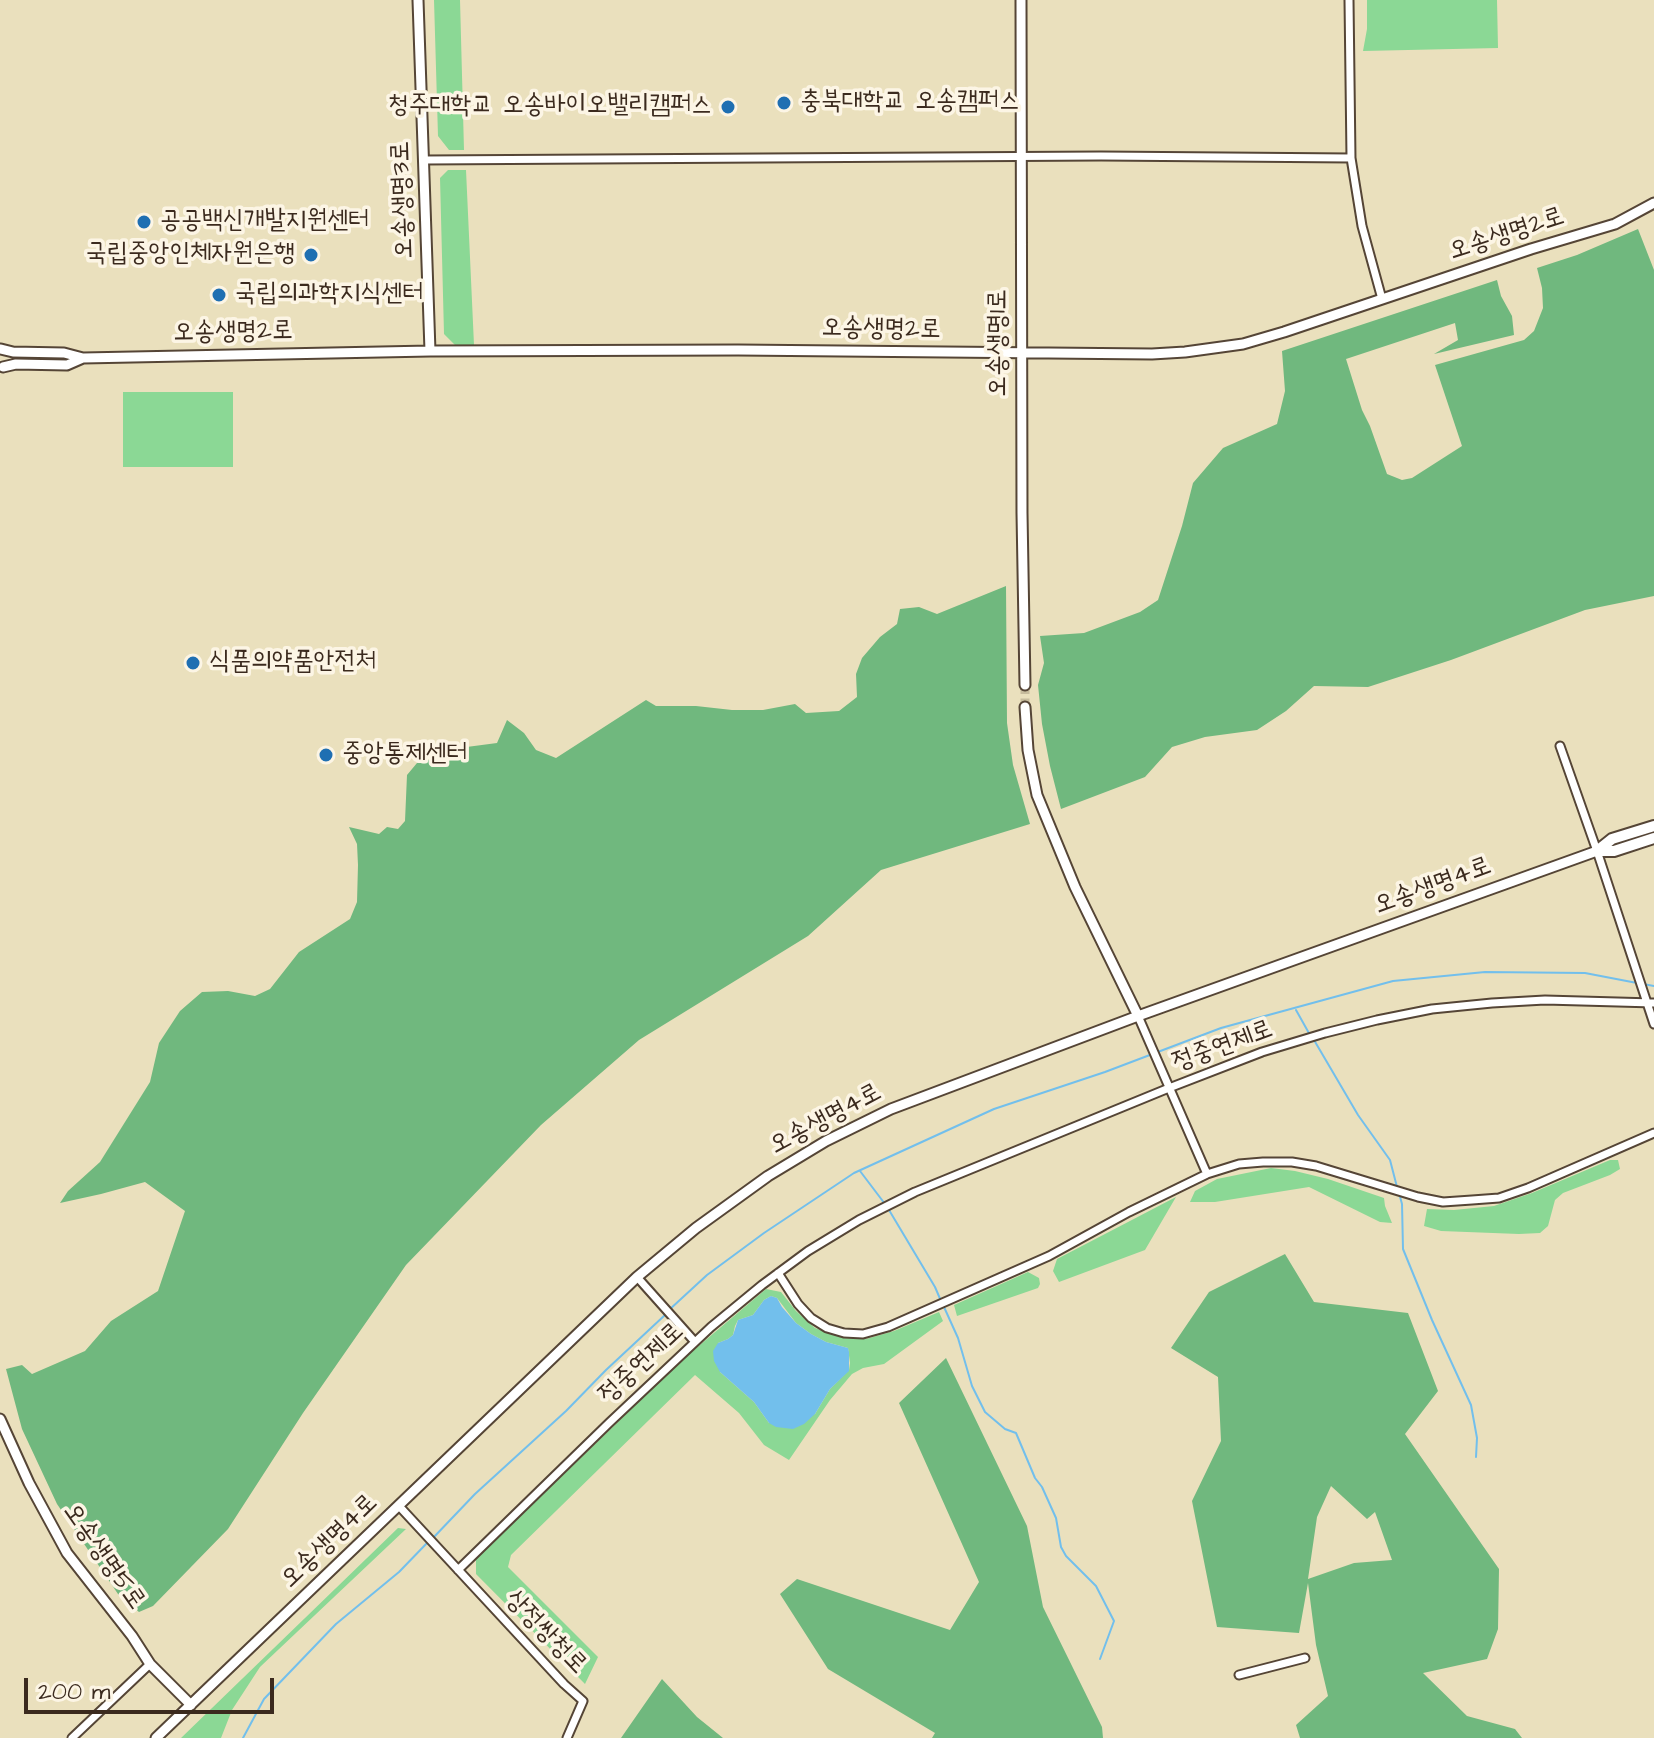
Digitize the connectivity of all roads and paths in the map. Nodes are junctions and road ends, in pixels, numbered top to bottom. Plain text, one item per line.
1 (418, 0) edge
2 (1021, 0) edge
3 (1349, 0) edge
4 (1021, 157) junction
5 (1351, 158) junction
6 (425, 160) junction
7 (1654, 203) edge
8 (1382, 299) junction
9 (0, 348) edge
10 (430, 351) junction
11 (1023, 354) junction
12 (83, 358) junction
13 (2, 369) edge
14 (1025, 685) tunnel mouth
15 (1025, 707) tunnel mouth
16 (1560, 746) dead end
17 (1654, 826) edge
18 (1654, 838) edge
19 (1597, 851) junction
20 (1651, 1003) edge
21 (1138, 1016) junction
22 (1654, 1024) edge
23 (1167, 1084) junction
24 (1654, 1133) edge
25 (1207, 1174) junction
26 (778, 1273) junction
27 (641, 1281) junction
28 (693, 1340) junction
29 (0, 1419) edge
30 (399, 1506) junction
31 (458, 1570) junction
32 (1305, 1658) dead end
33 (150, 1664) junction
34 (1239, 1675) dead end
35 (191, 1705) junction
36 (72, 1738) edge
37 (156, 1738) edge
38 (567, 1738) edge

1 - 6 street, 오송생명3로
2 - 4 street, 오송생명1로
3 - 5 street
4 - 5 street
4 - 6 street
4 - 11 street, 오송생명1로
5 - 8 street
6 - 10 street, 오송생명3로
7 - 8 street, 오송생명2로
8 - 11 street, 오송생명2로
9 - 12 street, 오송생명2로
9 - 13 street
10 - 11 street, 오송생명2로
10 - 12 street, 오송생명2로
11 - 14 street, 오송생명1로
12 - 13 street, 오송생명2로
15 - 21 street
16 - 19 street
17 - 19 main road
18 - 19 main road
19 - 20 street
19 - 21 street, 오송생명4로
20 - 22 street
20 - 23 street, 정중연제로
21 - 23 street
21 - 27 street, 오송생명4로
23 - 25 street
23 - 26 street, 정중연제로
24 - 25 street
25 - 26 street
26 - 28 street, 정중연제로
27 - 28 street
27 - 30 street, 오송생명4로
28 - 31 street, 정중연제로
29 - 33 street, 오송생명5로
30 - 31 street, 상정쌍청로
30 - 35 street, 오송생명4로
31 - 38 street, 상정쌍청로
32 - 34 street
33 - 35 street, 오송생명5로
33 - 36 street
35 - 37 street, 오송생명4로

